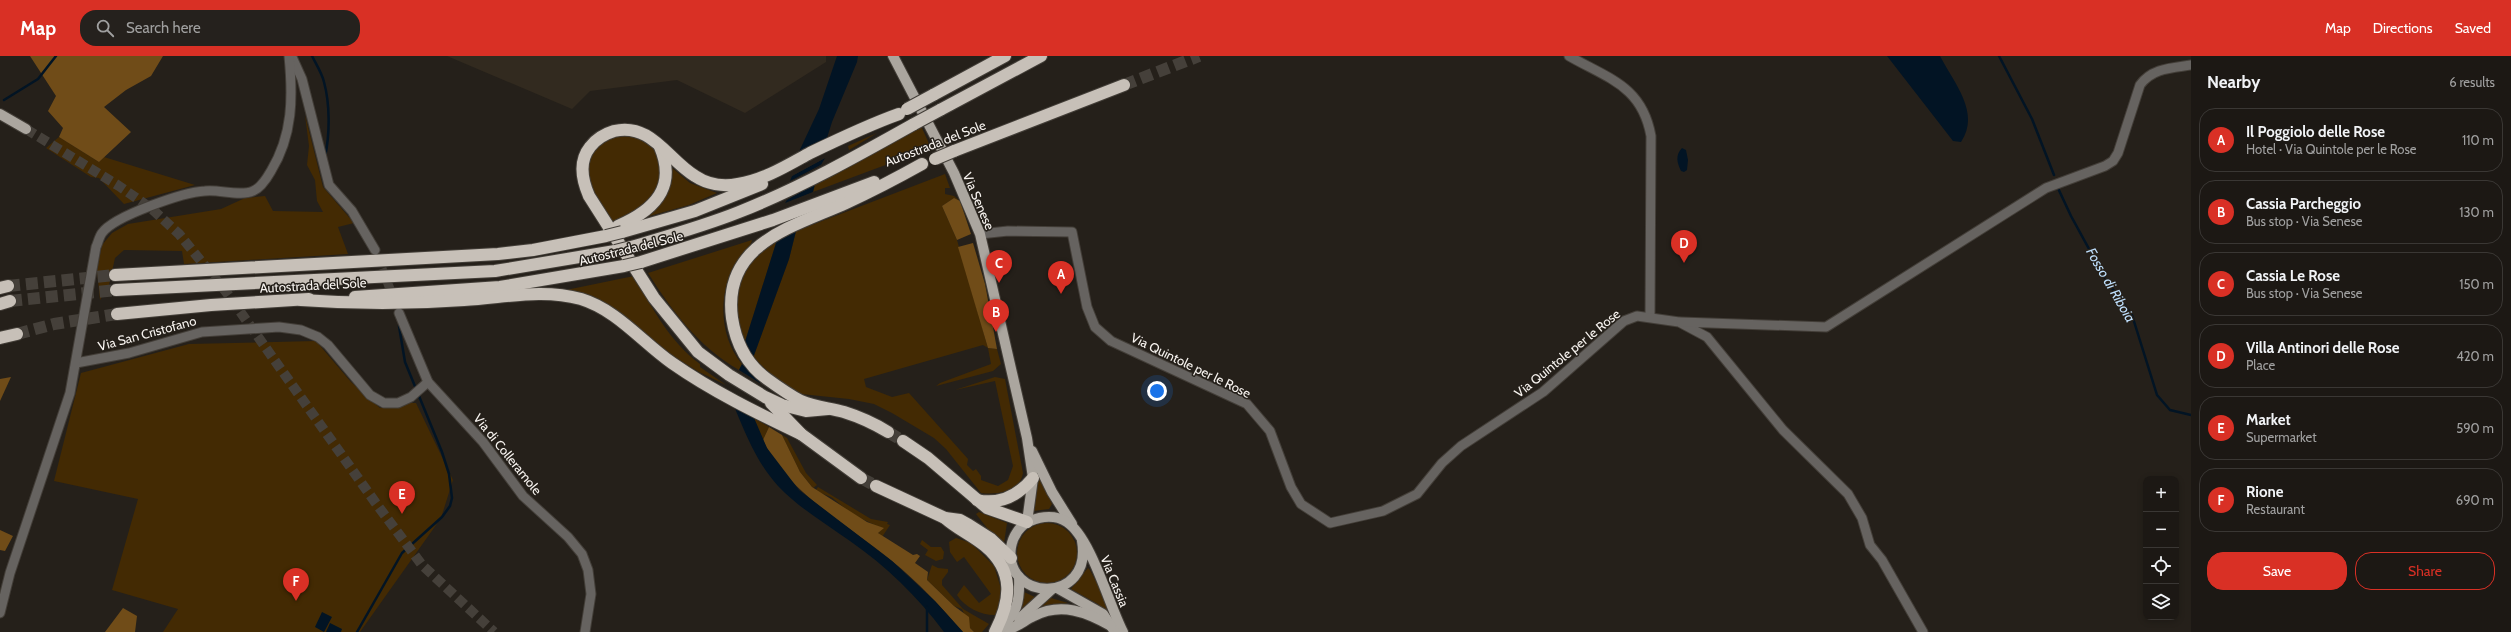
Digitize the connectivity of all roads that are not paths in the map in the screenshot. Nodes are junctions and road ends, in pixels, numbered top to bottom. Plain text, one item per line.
1 (290, 56) edge
2 (893, 56) edge
3 (1005, 56) edge
4 (1041, 56) edge
5 (1569, 56) edge
6 (2191, 65) edge
7 (1124, 85) tunnel mouth
8 (0, 114) edge
9 (26, 129) tunnel mouth
10 (658, 144) junction
11 (922, 164) junction
12 (783, 171) junction
13 (620, 229) junction
14 (980, 234) junction
15 (375, 250) tunnel mouth
16 (115, 275) tunnel mouth
17 (116, 290) tunnel mouth
18 (301, 300) junction
19 (399, 313) dead end
20 (117, 314) tunnel mouth
21 (1650, 317) junction
22 (1679, 322) junction
23 (16, 334) tunnel mouth
24 (0, 338) edge
25 (76, 363) junction
26 (428, 382) junction
27 (783, 409) junction
28 (828, 409) junction
29 (888, 432) tunnel mouth
30 (801, 434) junction
31 (1026, 438) junction
32 (903, 441) tunnel mouth
33 (861, 478) tunnel mouth
34 (1033, 478) junction
35 (876, 486) tunnel mouth
36 (974, 499) junction
37 (945, 518) junction
38 (1027, 522) junction
39 (1074, 528) junction
40 (1082, 541) junction
41 (1011, 558) junction
42 (1019, 577) junction
43 (1054, 589) junction
44 (0, 613) edge
45 (1113, 629) edge
46 (1007, 630) edge
47 (585, 632) edge
48 (995, 632) edge
49 (998, 632) edge
50 (1123, 632) edge
51 (1923, 632) edge

1 - 15 street
1 - 25 street
2 - 14 main road, Via Senese
3 - 12 highway, bridge
4 - 17 highway, Autostrada del Sole, bridge
5 - 21 street
6 - 22 street
7 - 11 highway, Autostrada del Sole, bridge
8 - 9 main road
10 - 12 highway
10 - 13 highway
10 - 27 highway
11 - 18 highway, Autostrada del Sole, bridge
11 - 28 highway
12 - 13 highway, Autostrada del Sole
13 - 16 highway, Autostrada del Sole, bridge
14 - 21 street, Via Quintole per le Rose
14 - 31 main road, Via Senese
18 - 20 highway, Autostrada del Sole
18 - 30 highway
19 - 26 street, Via di Colleramole
21 - 22 street, Via Quintole per le Rose
22 - 51 street, Via Quintole per le Rose
23 - 24 highway
25 - 26 street, Via San Cristofano
25 - 44 street
26 - 47 street, Via di Colleramole
27 - 28 highway
27 - 30 highway
28 - 29 highway
30 - 33 highway
31 - 34 main road, Via Senese
31 - 39 main road, Via Senese
32 - 36 highway
34 - 36 highway
34 - 38 main road, Via Senese
35 - 37 highway
36 - 38 highway
37 - 41 highway
37 - 48 highway
38 - 39 main road, Via Cassia
38 - 41 main road
39 - 40 main road, Via Cassia
40 - 43 main road, Via Cassia
40 - 50 main road, Via Cassia
41 - 42 main road
42 - 43 main road, Via Cassia
42 - 49 main road
43 - 45 main road, Via Cassia
43 - 46 main road
45 - 46 main road

